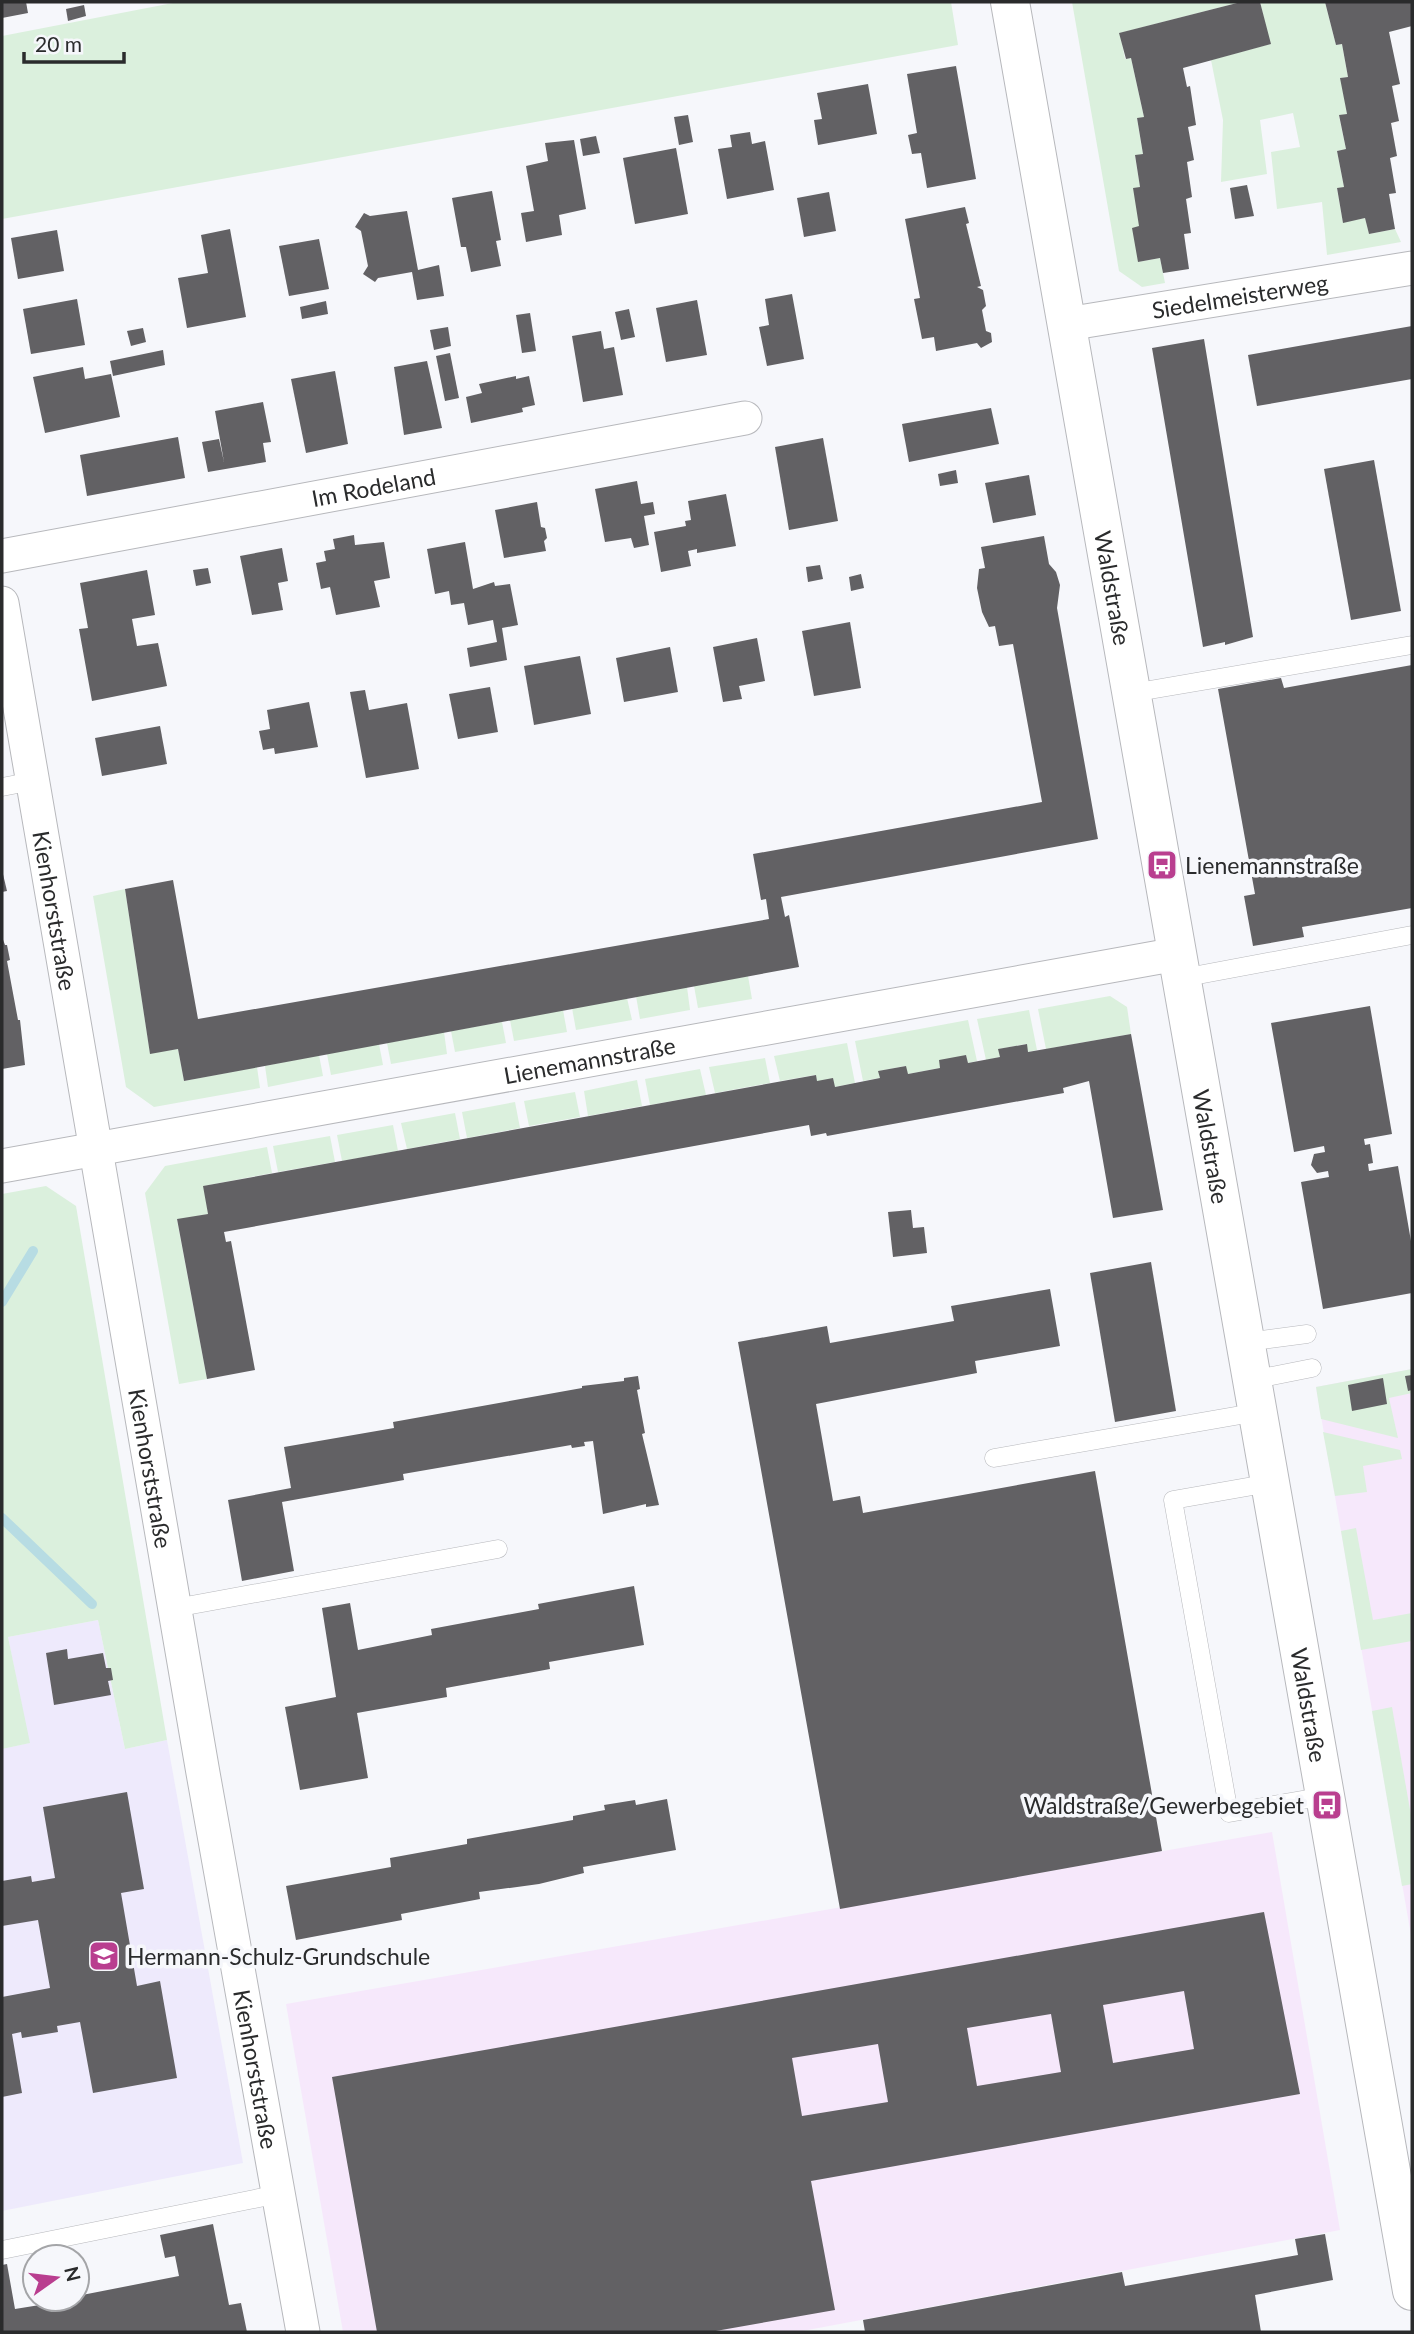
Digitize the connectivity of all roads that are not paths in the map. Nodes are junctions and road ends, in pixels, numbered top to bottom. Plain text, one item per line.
1 (1010, 2) edge
2 (1412, 268) edge
3 (1067, 324) junction
4 (745, 418) dead end
5 (2, 556) edge
6 (2, 603) edge
7 (1412, 645) edge
8 (1132, 693) junction
9 (17, 784) edge
10 (1412, 935) edge
11 (1180, 966) junction
12 (96, 1150) junction
13 (2, 1166) edge
14 (1307, 1334) dead end
15 (1246, 1342) junction
16 (1312, 1368) dead end
17 (1255, 1396) junction
18 (994, 1458) dead end
19 (1270, 1483) junction
20 (498, 1549) dead end
21 (175, 1608) junction
22 (1325, 1796) junction
23 (1404, 2192) edge
24 (279, 2194) junction
25 (2, 2250) edge
26 (1412, 2291) edge
27 (303, 2332) edge

1 - 3 main road, Waldstraße
2 - 3 street, Siedelmeisterweg
3 - 8 main road, Waldstraße
4 - 5 street, Im Rodeland
6 - 9 street, Kienhorststraße
7 - 8 lane
8 - 11 main road, Waldstraße
9 - 12 street, Kienhorststraße
10 - 11 lane
11 - 12 street, Lienemannstraße
11 - 15 main road, Waldstraße
12 - 13 street, Lienemannstraße
12 - 21 street, Kienhorststraße
14 - 15 lane
15 - 17 main road, Waldstraße
16 - 17 lane
17 - 18 lane
17 - 19 main road, Waldstraße
19 - 22 main road, Waldstraße
19 - 22 lane
20 - 21 lane
21 - 24 street, Kienhorststraße
22 - 23 main road, Waldstraße
23 - 26 main road, Waldstraße
24 - 25 lane
24 - 27 street, Kienhorststraße

